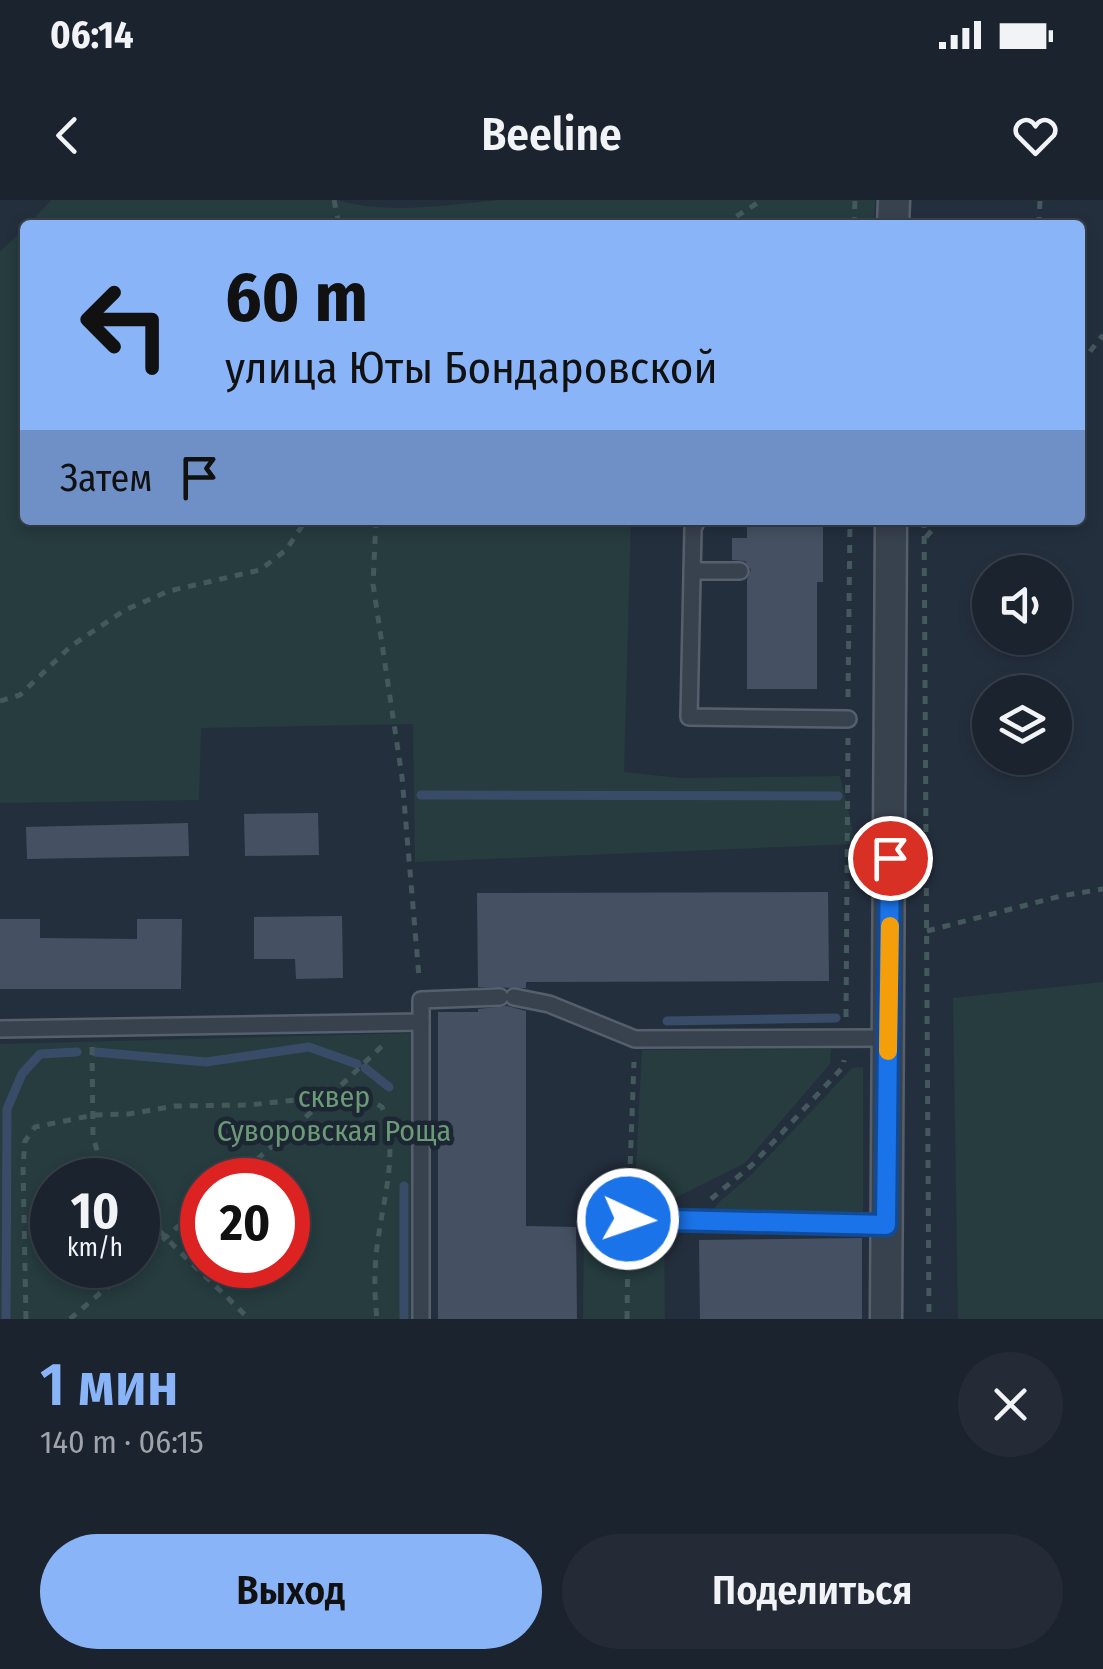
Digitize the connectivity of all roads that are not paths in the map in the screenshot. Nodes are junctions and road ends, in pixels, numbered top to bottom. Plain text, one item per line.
1 (695, 525) edge
2 (891, 525) edge
3 (692, 571) junction
4 (740, 571) dead end
5 (848, 719) road end
6 (417, 1022) junction
7 (0, 1029) edge
8 (888, 1038) junction
9 (628, 1219) road end
10 (886, 1225) junction
11 (421, 1319) edge
12 (886, 1319) edge

1 - 3 lane
2 - 8 street
3 - 4 lane
3 - 5 lane
6 - 7 lane
6 - 8 lane
6 - 11 lane
8 - 10 street
9 - 10 lane
10 - 12 street

